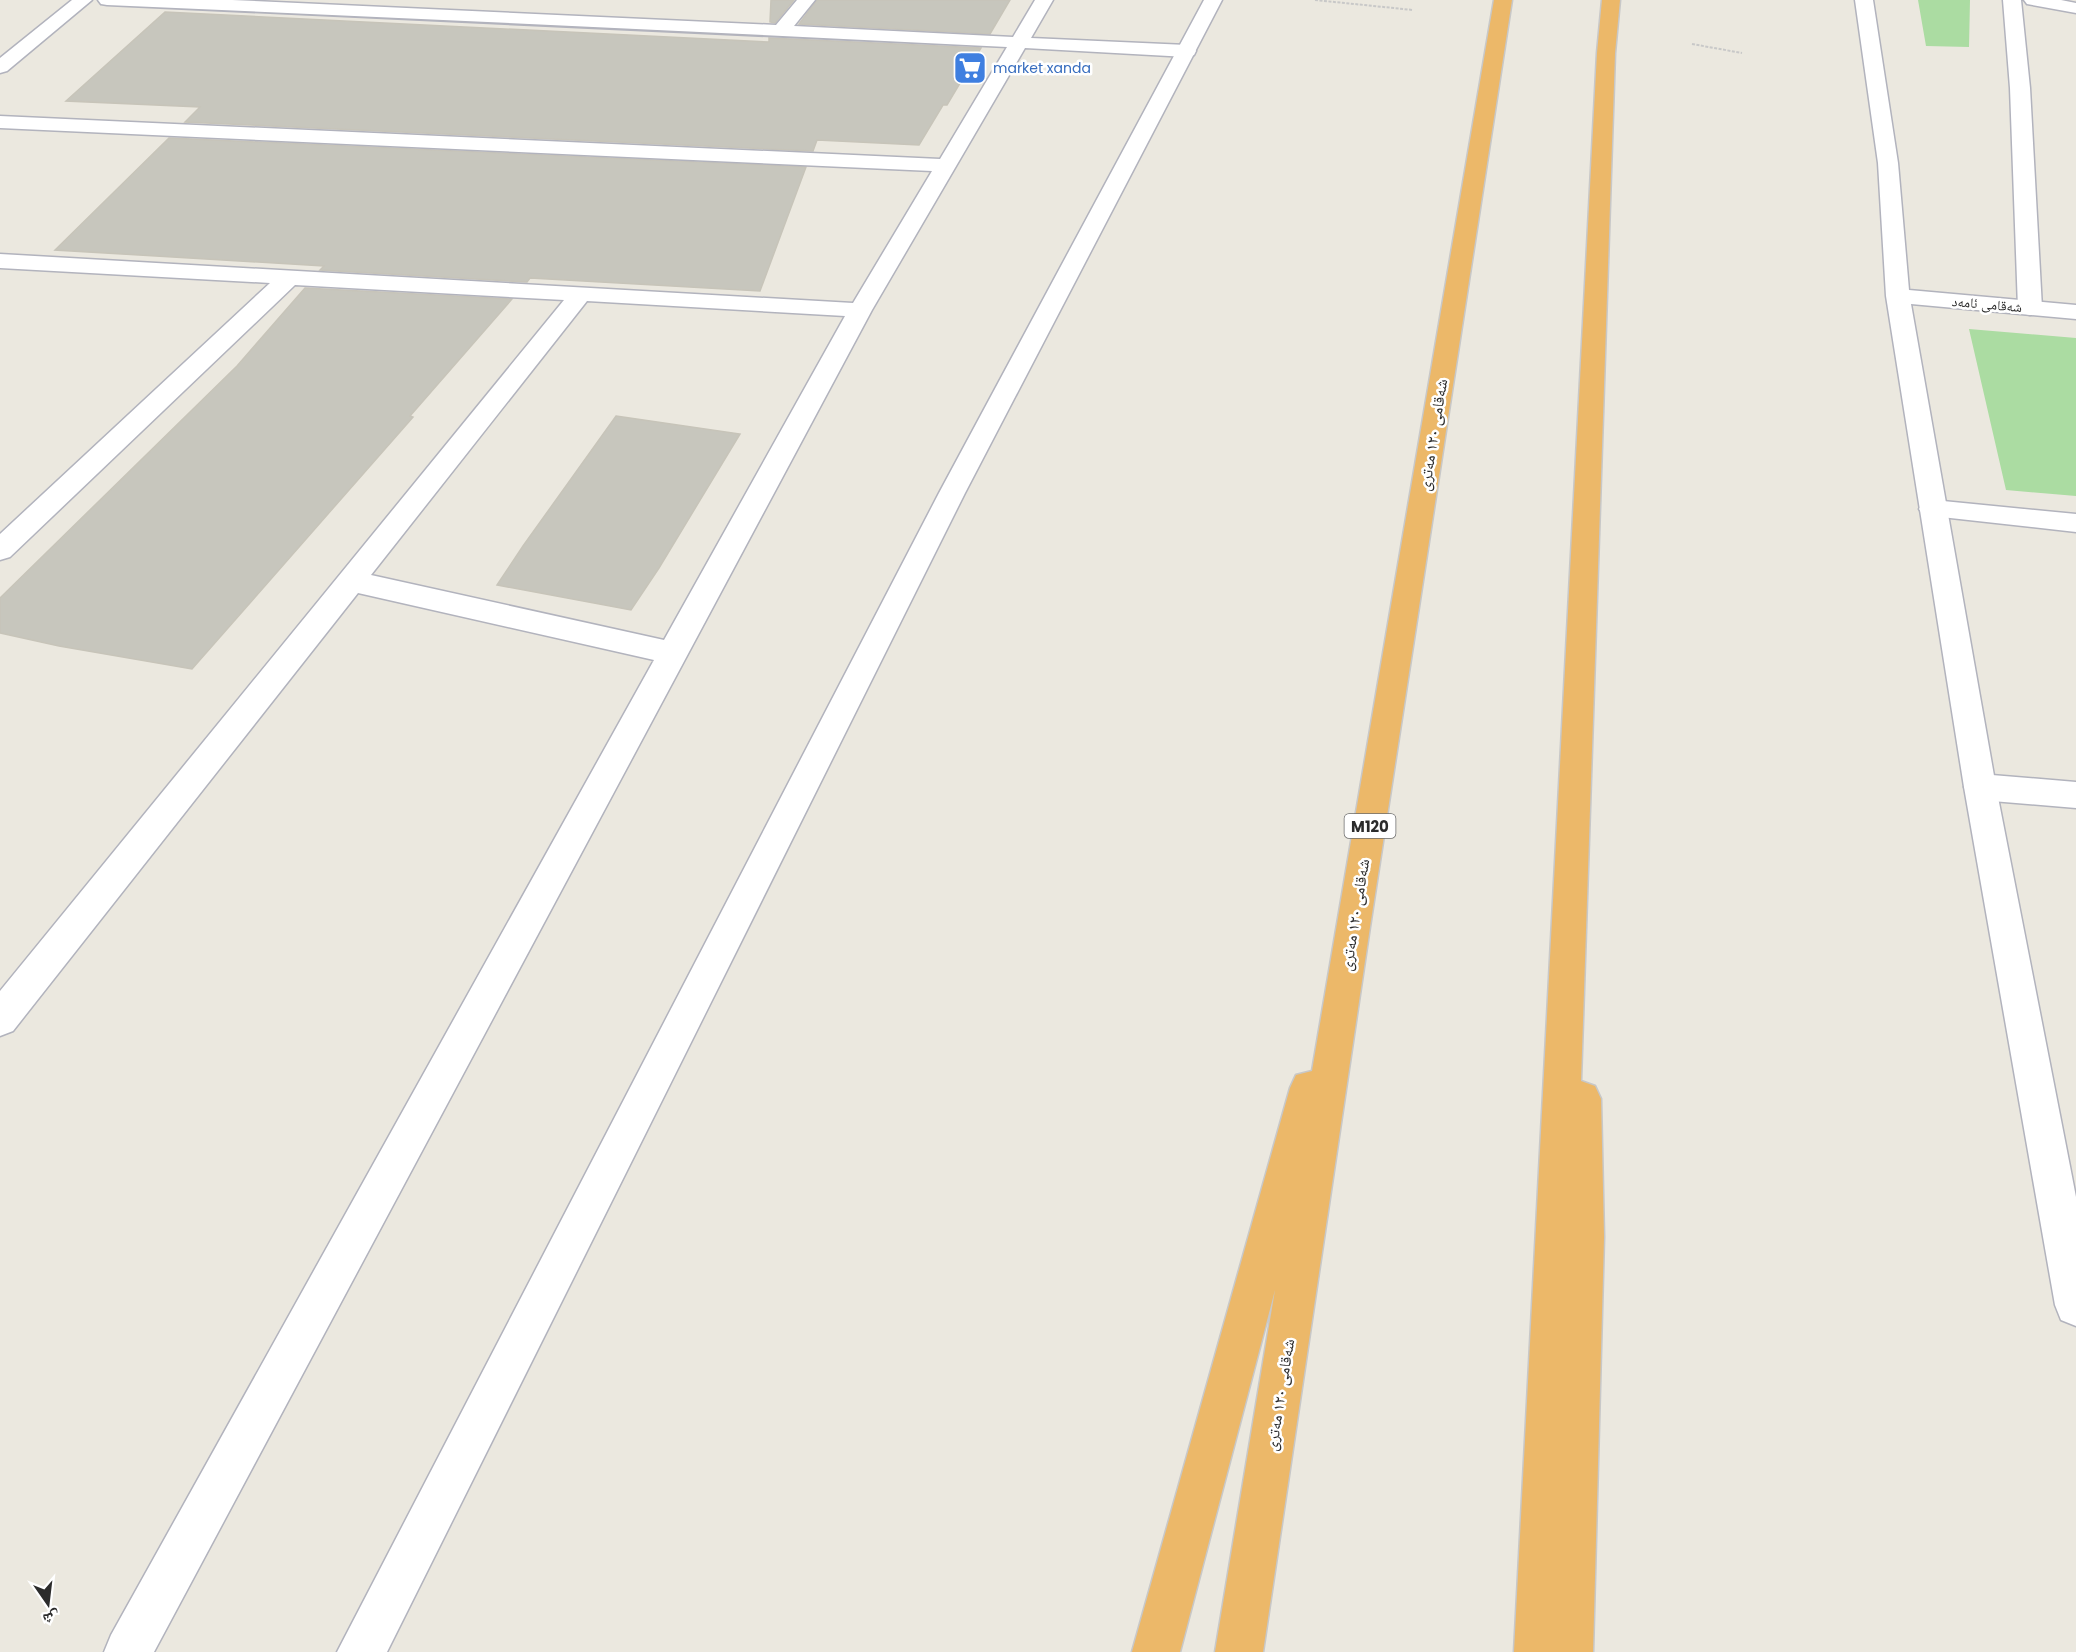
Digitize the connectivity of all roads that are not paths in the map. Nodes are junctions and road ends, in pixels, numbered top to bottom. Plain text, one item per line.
1 (83, 0) edge
2 (107, 0) edge
3 (580, 0) edge
4 (806, 0) edge
5 (1044, 0) edge
6 (1213, 0) edge
7 (1503, 0) edge
8 (1611, 0) edge
9 (1864, 0) edge
10 (2012, 0) edge
11 (2032, 0) edge
12 (152, 1) edge
13 (2076, 8) edge
14 (560, 19) junction
15 (779, 32) junction
16 (1019, 43) junction
17 (1187, 51) junction
18 (0, 67) edge
19 (0, 122) edge
20 (946, 165) junction
21 (3, 263) edge
22 (289, 278) junction
23 (580, 296) junction
24 (1898, 296) junction
25 (2030, 308) junction
26 (860, 310) junction
27 (2076, 312) edge
28 (1933, 509) junction
29 (2076, 523) edge
30 (0, 550) edge
31 (351, 581) junction
32 (672, 654) junction
33 (1578, 729) junction
34 (1980, 787) junction
35 (2076, 795) edge
36 (1353, 927) junction
37 (0, 1019) edge
38 (2076, 1305) edge
39 (128, 1652) edge
40 (361, 1652) edge
41 (1156, 1652) edge
42 (1239, 1652) edge
43 (1538, 1652) edge
44 (1569, 1652) edge

1 - 18 street
2 - 12 street
3 - 14 street
4 - 15 street
5 - 16 street
6 - 17 street
7 - 36 highway, شەقامی ١٢٠ مەتری / M120
8 - 33 highway
9 - 24 street
10 - 25 street
11 - 13 street
12 - 14 street
14 - 15 street
15 - 16 street
16 - 17 street
16 - 20 street
17 - 40 street
19 - 20 street
20 - 26 street
21 - 22 street
22 - 23 street
22 - 30 street
23 - 26 street
23 - 31 street
24 - 25 street, شەقامی ئامەد
24 - 28 street
25 - 27 street, شەقامی ئامەد
26 - 32 street
28 - 29 street
28 - 34 street
31 - 32 street
31 - 37 street
32 - 39 street
33 - 43 highway
33 - 44 highway
34 - 35 street
34 - 38 street
36 - 41 highway
36 - 42 highway, شەقامی ١٢٠ مەتری / M120

